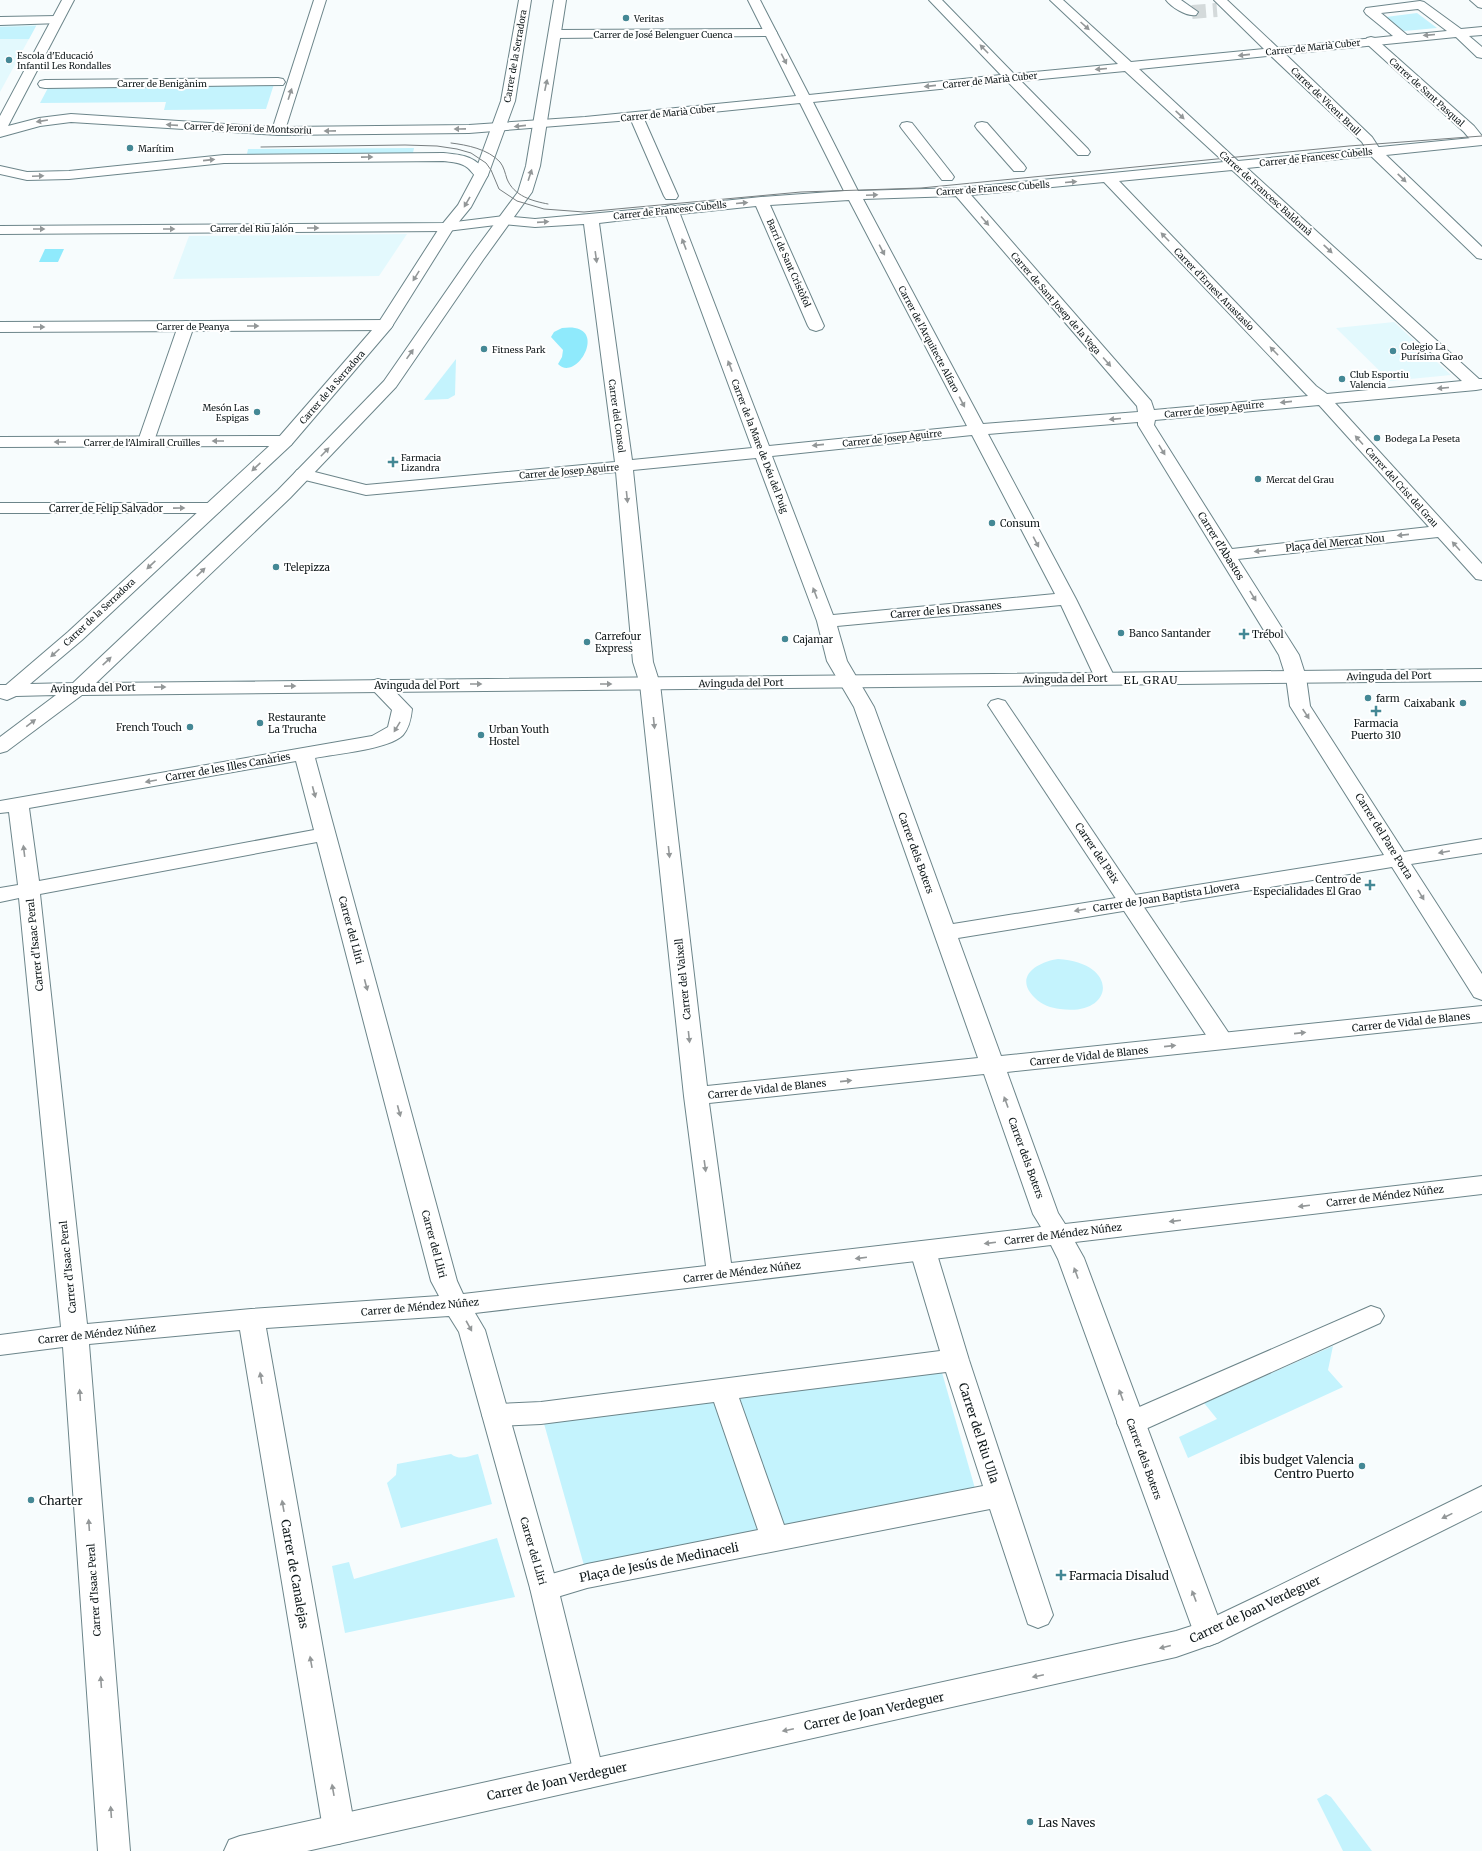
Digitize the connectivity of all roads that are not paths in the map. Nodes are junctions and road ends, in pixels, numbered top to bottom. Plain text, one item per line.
1 (68, 0) edge
2 (320, 0) edge
3 (525, 0) edge
4 (560, 0) edge
5 (754, 0) edge
6 (935, 0) edge
7 (1056, 0) edge
8 (1172, 0) edge
9 (1476, 0) edge
10 (1416, 2) edge
11 (1482, 4) edge
12 (1222, 6) edge
13 (1192, 12) tunnel mouth
14 (57, 20) junction
15 (0, 21) edge
16 (1482, 31) edge
17 (1458, 32) junction
18 (771, 33) junction
19 (556, 34) junction
20 (1403, 38) junction
21 (1371, 41) junction
22 (1275, 52) junction
23 (1482, 54) edge
24 (1129, 66) junction
25 (1011, 77) junction
26 (278, 82) dead end
27 (45, 84) dead end
28 (803, 98) junction
29 (636, 116) junction
30 (541, 124) junction
31 (906, 126) dead end
32 (982, 126) dead end
33 (499, 128) junction
34 (0, 129) edge
35 (278, 131) junction
36 (0, 133) edge
37 (1481, 142) edge
38 (1374, 151) junction
39 (1083, 152) dead end
40 (1236, 165) junction
41 (1019, 168) dead end
42 (0, 170) edge
43 (481, 175) junction
44 (947, 177) dead end
45 (1108, 178) junction
46 (960, 192) junction
47 (853, 195) junction
48 (761, 201) junction
49 (671, 203) junction
50 (591, 219) junction
51 (504, 220) junction
52 (447, 227) junction
53 (0, 230) edge
54 (1482, 255) edge
55 (385, 325) junction
56 (186, 326) junction
57 (816, 326) dead end
58 (0, 327) edge
59 (1479, 384) edge
60 (1322, 398) junction
61 (1147, 416) junction
62 (976, 430) junction
63 (285, 441) junction
64 (0, 442) edge
65 (146, 442) junction
66 (762, 451) junction
67 (624, 466) junction
68 (303, 474) junction
69 (0, 508) edge
70 (213, 508) junction
71 (1442, 531) junction
72 (1227, 555) junction
73 (1482, 575) edge
74 (1067, 599) junction
75 (826, 621) junction
76 (1482, 675) edge
77 (1296, 677) junction
78 (1105, 678) junction
79 (849, 681) junction
80 (650, 684) junction
81 (378, 685) junction
82 (79, 688) junction
83 (4, 694) edge
84 (998, 705) dead end
85 (0, 747) edge
86 (304, 754) junction
87 (9, 805) edge
88 (325, 834) junction
89 (1482, 846) edge
90 (1399, 860) junction
91 (29, 890) junction
92 (0, 895) edge
93 (1130, 902) junction
94 (944, 933) junction
95 (1482, 992) edge
96 (1482, 1014) edge
97 (1222, 1041) junction
98 (993, 1066) junction
99 (696, 1096) junction
100 (1482, 1185) edge
101 (1057, 1235) junction
102 (923, 1251) junction
103 (720, 1274) junction
104 (456, 1305) junction
105 (1372, 1316) dead end
106 (251, 1319) junction
107 (75, 1335) junction
108 (0, 1345) edge
109 (956, 1360) junction
110 (723, 1390) junction
111 (496, 1415) junction
112 (1131, 1423) junction
113 (999, 1495) junction
114 (1482, 1498) edge
115 (775, 1539) junction
116 (544, 1588) junction
117 (1038, 1615) dead end
118 (1209, 1633) junction
119 (590, 1774) junction
120 (339, 1829) junction
121 (114, 1851) edge
122 (240, 1851) edge

1 - 14 street
35 -> 2 street
3 - 33 street, Carrer de la Serradora
4 - 19 street
5 - 18 street, Carrer de l'Arquitecte Alfaro
25 -> 6 street
7 -> 24 street, Carrer de Francesc Baldomà
8 - 13 street
9 - 11 street
10 - 17 street
10 - 20 street
12 - 22 street, Carrer de Vicent Brull
14 - 15 street
14 - 34 street
16 - 17 street, Carrer de Marià Cuber
17 -> 20 street, Carrer de Marià Cuber
17 - 23 street
18 - 19 street, Carrer de José Belenguer Cuenca
18 -> 28 street, Carrer de l'Arquitecte Alfaro
30 -> 19 street
20 - 21 street, Carrer de Marià Cuber
21 - 22 street, Carrer de Marià Cuber
21 - 37 street, Carrer de Sant Pasqual
22 -> 24 street, Carrer de Marià Cuber
22 - 38 street, Carrer de Vicent Brull
24 -> 25 street, Carrer de Marià Cuber
24 -> 40 street, Carrer de Francesc Baldomà
25 -> 28 street, Carrer de Marià Cuber
25 - 39 street
26 - 27 street, Carrer de Benigànim
28 - 29 street, Carrer de Marià Cuber
28 - 47 street, Carrer de l'Arquitecte Alfaro
29 - 30 street, Carrer de Marià Cuber
29 - 49 street, Carrer de la Mare de Déu del Puig
30 -> 33 street, Carrer de Marià Cuber
51 -> 30 street
31 - 44 street
32 - 41 street
33 -> 35 street, Carrer de Jeroni de Montsoriu
33 - 43 street, Carrer de la Serradora
35 -> 36 street, Carrer de Jeroni de Montsoriu
37 - 38 street, Carrer de Francesc Cubells
38 - 40 street, Carrer de Francesc Cubells
38 -> 54 street, Carrer de Vicent Brull
40 - 45 street, Carrer de Francesc Cubells
40 -> 59 street, Carrer de Francesc Baldomà
42 -> 43 street
43 -> 52 street, Carrer de la Serradora
46 -> 45 street, Carrer de Francesc Cubells
60 -> 45 street, Carrer d'Ernest Anastasio
47 -> 46 street, Carrer de Francesc Cubells
46 -> 61 street, Carrer de Sant Josep de la Vega
47 - 48 street, Carrer de Francesc Cubells
47 -> 62 street, Carrer de l'Arquitecte Alfaro
49 -> 48 street, Carrer de Francesc Cubells
48 - 57 street, Barri de Sant Cristòfol
49 - 50 street, Carrer de Francesc Cubells
66 -> 49 street, Carrer de la Mare de Déu del Puig
51 -> 50 street, Carrer de Francesc Cubells
50 -> 67 street, Carrer del Consol
51 - 52 street, Carrer del Riu Jalón
68 -> 51 street
53 -> 52 street, Carrer del Riu Jalón
52 -> 55 street, Carrer de la Serradora
56 -> 55 street, Carrer de Peanya
55 - 63 street, Carrer de la Serradora
58 -> 56 street, Carrer de Peanya
56 - 65 street
59 -> 60 street, Carrer de Josep Aguirre
60 -> 61 street, Carrer de Josep Aguirre
71 -> 60 street, Carrer del Crist del Grau
61 -> 62 street, Carrer de Josep Aguirre
61 -> 72 street, Carrer d'Abastos
62 -> 66 street, Carrer de Josep Aguirre
62 -> 74 street, Carrer de l'Arquitecte Alfaro
63 -> 65 street, Carrer de l'Almirall Cruïlles
63 -> 70 street, Carrer de la Serradora
65 -> 64 street, Carrer de l'Almirall Cruïlles
66 - 67 street, Carrer de Josep Aguirre
75 -> 66 street, Carrer de la Mare de Déu del Puig
67 - 68 street, Carrer de Josep Aguirre
67 -> 80 street, Carrer del Consol
82 -> 68 street
69 -> 70 street, Carrer de Felip Salvador
70 -> 83 street, Carrer de la Serradora
71 -> 72 street, Plaça del Mercat Nou
73 -> 71 street, Carrer del Crist del Grau
72 -> 77 street, Carrer d'Abastos
74 - 75 street, Carrer de les Drassanes
74 - 78 street, Carrer de l'Arquitecte Alfaro
75 - 79 street, Carrer de la Mare de Déu del Puig
76 - 77 street, Avinguda del Port
77 - 78 street, Avinguda del Port
77 -> 90 street, Carrer del Pare Porta
78 - 79 street, Avinguda del Port
79 - 80 street, Avinguda del Port
79 - 94 street, Carrer dels Boters
81 -> 80 street, Avinguda del Port
80 -> 99 street, Carrer del Vaixell
82 -> 81 street, Avinguda del Port
81 -> 86 street, Carrer de les Illes Canàries
82 - 83 street, Avinguda del Port
85 -> 82 street
84 - 93 street, Carrer del Peix
86 -> 87 street, Carrer de les Illes Canàries
86 -> 88 street, Carrer del Lliri
91 -> 87 street, Carrer d'Isaac Peral
88 - 91 street
88 -> 104 street, Carrer del Lliri
89 -> 90 street, Carrer de Joan Baptista Llovera
90 - 93 street, Carrer de Joan Baptista Llovera
90 -> 95 street, Carrer del Pare Porta
91 - 92 street
91 - 107 street, Carrer d'Isaac Peral
93 -> 94 street, Carrer de Joan Baptista Llovera
93 - 97 street, Carrer del Peix
94 - 98 street, Carrer dels Boters
97 -> 96 street, Carrer de Vidal de Blanes
98 -> 97 street, Carrer de Vidal de Blanes
99 -> 98 street, Carrer de Vidal de Blanes
101 -> 98 street, Carrer dels Boters
99 -> 103 street, Carrer del Vaixell
100 -> 101 street, Carrer de Méndez Núñez
101 -> 102 street, Carrer de Méndez Núñez
112 -> 101 street, Carrer dels Boters
102 -> 103 street, Carrer de Méndez Núñez
102 - 109 street, Carrer del Riu Ulla
103 - 104 street, Carrer de Méndez Núñez
104 - 106 street, Carrer de Méndez Núñez
104 -> 111 street, Carrer del Lliri
105 - 112 street
106 - 107 street, Carrer de Méndez Núñez
120 -> 106 street, Carrer de Canalejas
107 - 108 street, Carrer de Méndez Núñez
121 -> 107 street, Carrer d'Isaac Peral
109 - 110 street
109 - 113 street, Carrer del Riu Ulla
110 - 111 street
110 - 115 street
111 - 116 street, Carrer del Lliri
118 -> 112 street, Carrer dels Boters
113 - 115 street, Plaça de Jesús de Medinaceli
113 - 117 street, Carrer del Riu Ulla
114 -> 118 street, Carrer de Joan Verdeguer
115 - 116 street, Plaça de Jesús de Medinaceli
116 - 119 street, Carrer del Lliri
118 -> 119 street, Carrer de Joan Verdeguer
119 - 120 street, Carrer de Joan Verdeguer
120 - 122 street, Carrer de Joan Verdeguer

